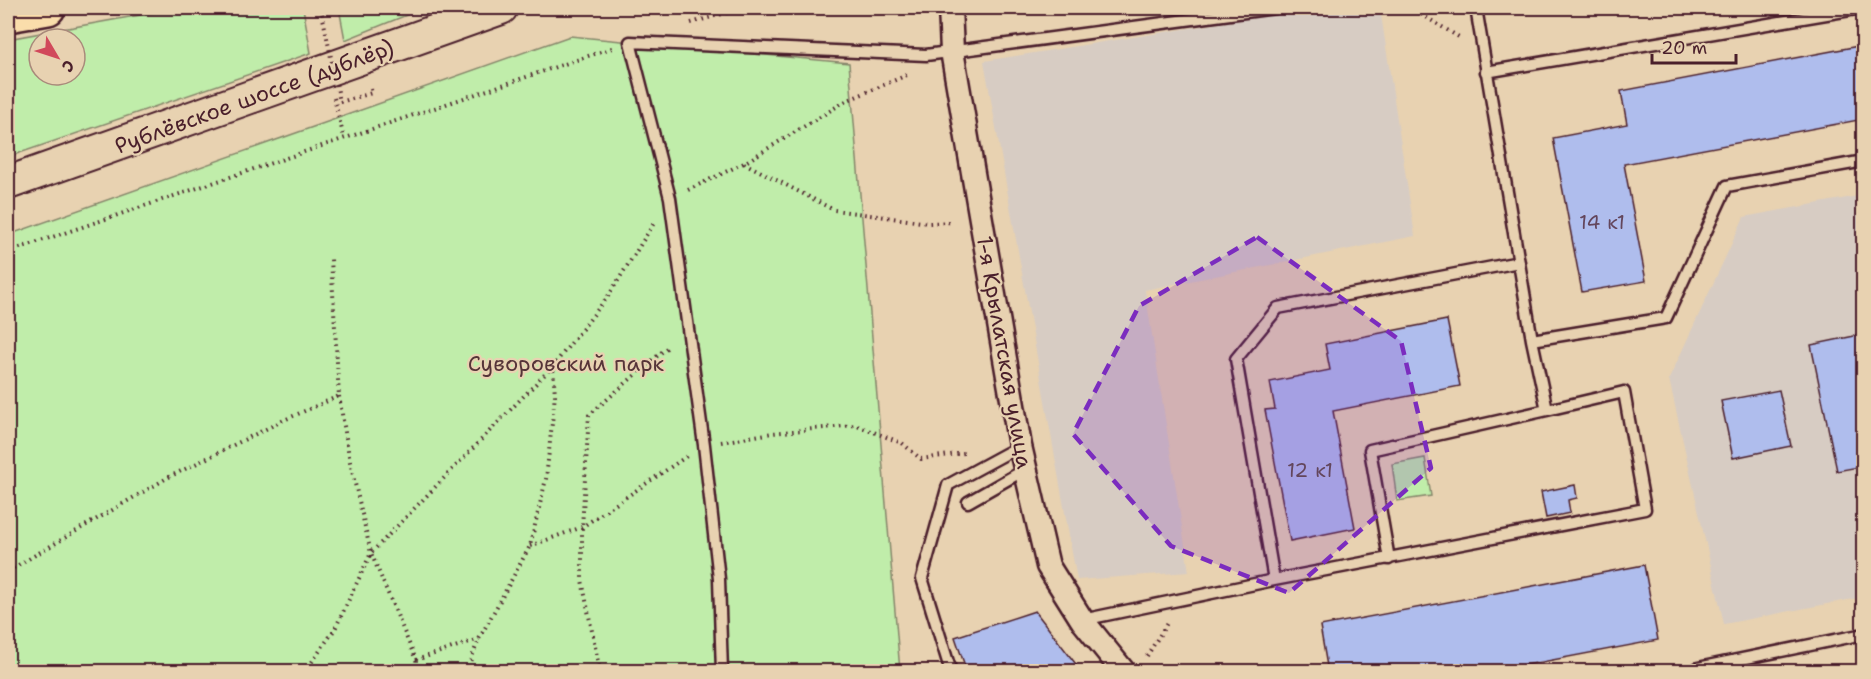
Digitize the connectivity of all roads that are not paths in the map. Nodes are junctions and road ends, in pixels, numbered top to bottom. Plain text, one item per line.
1 (48, 8) edge
2 (501, 8) edge
3 (950, 8) edge
4 (1275, 8) edge
5 (1476, 8) edge
6 (1862, 8) edge
7 (8, 15) edge
8 (952, 51) junction
9 (1486, 72) junction
10 (1863, 161) edge
11 (8, 183) edge
12 (1519, 262) junction
13 (1532, 340) junction
14 (1547, 410) junction
15 (1020, 446) junction
16 (1026, 469) junction
17 (968, 502) dead end
18 (1389, 559) junction
19 (1274, 580) junction
20 (1082, 620) junction
21 (1863, 634) edge
22 (1698, 668) dead end
23 (722, 672) edge
24 (951, 672) edge
25 (1124, 672) edge

1 - 7 main road
2 - 11 street, Рублёвское шоссе (дублёр)
3 - 8 street, 1-я Крылатская улица
4 - 8 lane
5 - 9 lane
6 - 9 lane
8 - 15 street, 1-я Крылатская улица
8 - 23 lane
9 - 12 lane
10 - 13 lane
12 - 13 lane
12 - 19 lane
13 - 14 lane
14 - 18 lane
14 - 18 lane
15 - 16 street, 1-я Крылатская улица
15 - 24 lane
16 - 17 lane
16 - 20 street, 1-я Крылатская улица
18 - 19 lane
19 - 20 lane
20 - 25 street, 1-я Крылатская улица
21 - 22 lane

